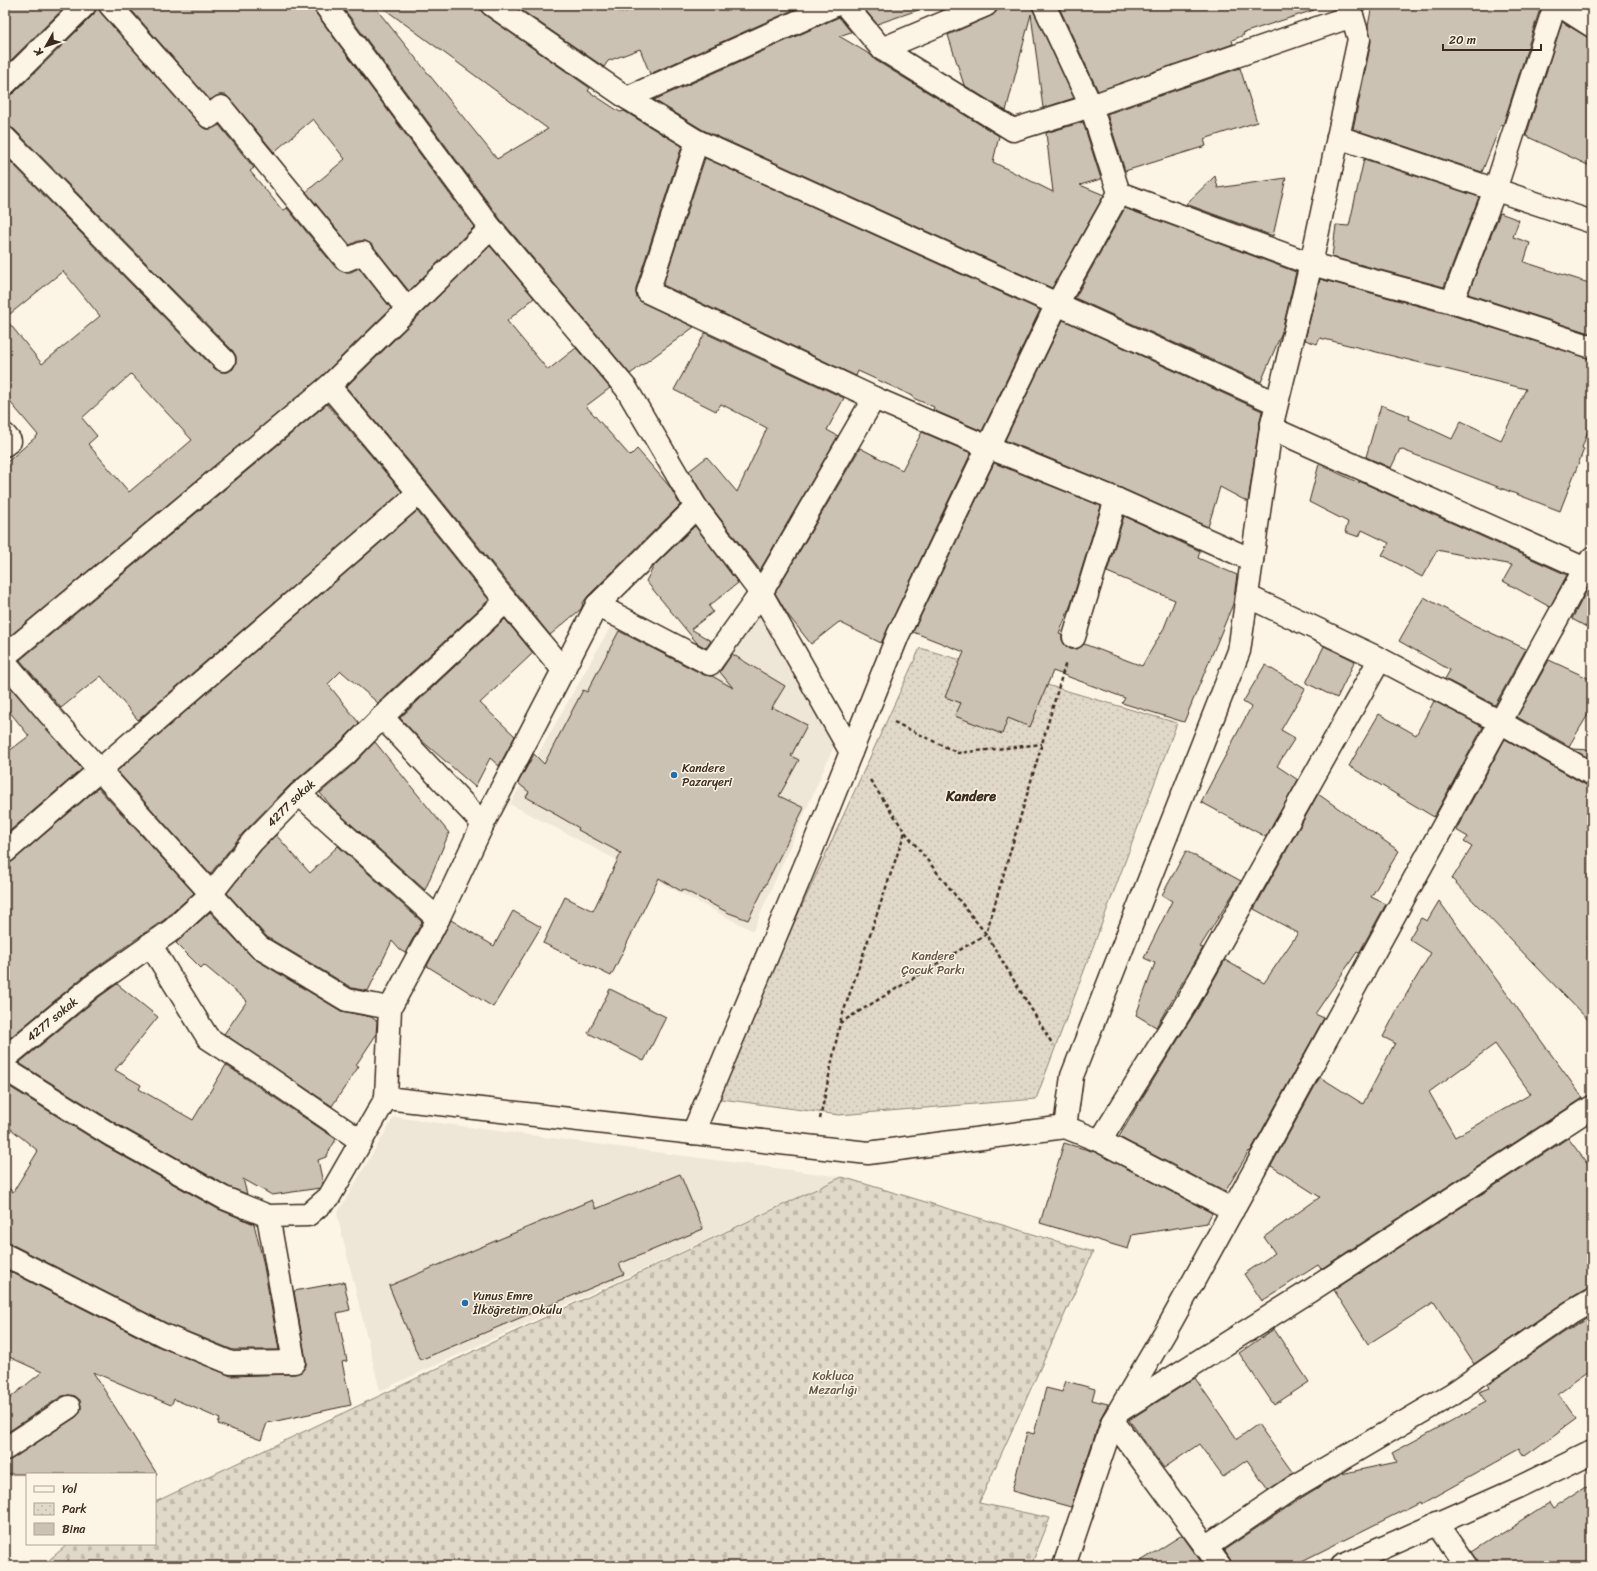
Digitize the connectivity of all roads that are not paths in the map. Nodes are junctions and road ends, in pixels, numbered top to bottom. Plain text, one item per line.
1 (85, 5) edge
2 (110, 5) edge
3 (325, 5) edge
4 (492, 5) edge
5 (834, 5) edge
6 (845, 5) edge
7 (986, 5) edge
8 (1044, 5) edge
9 (1555, 5) edge
10 (1559, 5) edge
11 (1351, 10) edge
12 (1592, 26) edge
13 (882, 49) junction
14 (5, 84) edge
15 (627, 98) junction
16 (1091, 106) junction
17 (1338, 137) junction
18 (5, 138) edge
19 (697, 141) junction
20 (1495, 190) junction
21 (1119, 193) junction
22 (1592, 222) edge
23 (491, 228) junction
24 (1311, 264) junction
25 (1452, 302) junction
26 (1057, 304) junction
27 (407, 310) junction
28 (1592, 347) edge
29 (224, 360) dead end
30 (328, 386) junction
31 (874, 398) junction
32 (1276, 403) junction
33 (1271, 428) junction
34 (5, 435) edge
35 (5, 444) edge
36 (988, 446) junction
37 (419, 493) junction
38 (1116, 499) junction
39 (696, 507) junction
40 (1252, 560) junction
41 (1590, 566) edge
42 (761, 593) junction
43 (1247, 596) junction
44 (506, 601) junction
45 (597, 605) junction
46 (1074, 637) road end
47 (5, 656) edge
48 (1380, 659) junction
49 (5, 662) edge
50 (564, 670) junction
51 (382, 717) junction
52 (1500, 722) junction
53 (851, 752) junction
54 (100, 770) junction
55 (1592, 774) edge
56 (299, 794) junction
57 (483, 824) junction
58 (5, 852) edge
59 (210, 894) junction
60 (438, 918) junction
61 (150, 944) junction
62 (390, 1008) junction
63 (5, 1058) edge
64 (5, 1069) edge
65 (386, 1098) junction
66 (1592, 1107) edge
67 (1065, 1127) junction
68 (693, 1133) junction
69 (361, 1141) junction
70 (1100, 1141) junction
71 (1232, 1210) junction
72 (268, 1216) junction
73 (5, 1255) edge
74 (1592, 1300) edge
75 (70, 1407) dead end
76 (1116, 1416) junction
77 (5, 1449) edge
78 (1592, 1452) edge
79 (1437, 1523) junction
80 (1206, 1547) junction
81 (1064, 1566) edge
82 (1220, 1566) edge
83 (1342, 1566) edge
84 (1466, 1566) edge

1 - 14 street
2 - 27 street
3 - 23 street
4 - 15 street
5 - 15 street
6 - 13 street
7 - 13 street
8 - 16 street
9 - 20 street
10 - 12 street
11 - 16 street
11 - 17 street
13 - 16 street
15 - 19 street
16 - 21 street
17 - 20 street
17 - 24 street
18 - 29 street
19 - 26 street
19 - 31 street
20 - 22 street
20 - 25 street
21 - 24 street
21 - 26 street
23 - 27 street
23 - 39 street
24 - 25 street
24 - 32 street
25 - 28 street
26 - 32 street
26 - 36 street
27 - 30 street
30 - 37 street
30 - 47 street
31 - 36 street
31 - 42 street
32 - 33 street
33 - 40 street
33 - 41 street
34 - 35 street
36 - 38 street
36 - 53 street
37 - 44 street
37 - 54 street
38 - 40 street
38 - 46 street
39 - 42 street
39 - 45 street
40 - 43 street
41 - 52 street
42 - 45 street
42 - 53 street
43 - 48 street
43 - 67 street
44 - 50 street
44 - 51 street, 4277 sokak
45 - 50 street
48 - 52 street
48 - 70 street
49 - 54 street
50 - 57 street
51 - 56 street, 4277 sokak
51 - 57 street
52 - 55 street
52 - 71 street
53 - 68 street
54 - 58 street
54 - 59 street
56 - 59 street, 4277 sokak
56 - 60 street
57 - 60 street
59 - 61 street, 4277 sokak
59 - 62 street
60 - 62 street
61 - 63 street, 4277 sokak
61 - 69 street
62 - 65 street
64 - 72 street
65 - 68 street
65 - 69 street
66 - 76 street
67 - 68 street
67 - 70 street
69 - 72 street
70 - 71 street
71 - 76 street
72 - 73 street
74 - 80 street
75 - 77 street
76 - 80 street
76 - 81 street
78 - 79 street
79 - 83 street
79 - 84 street
80 - 82 street

